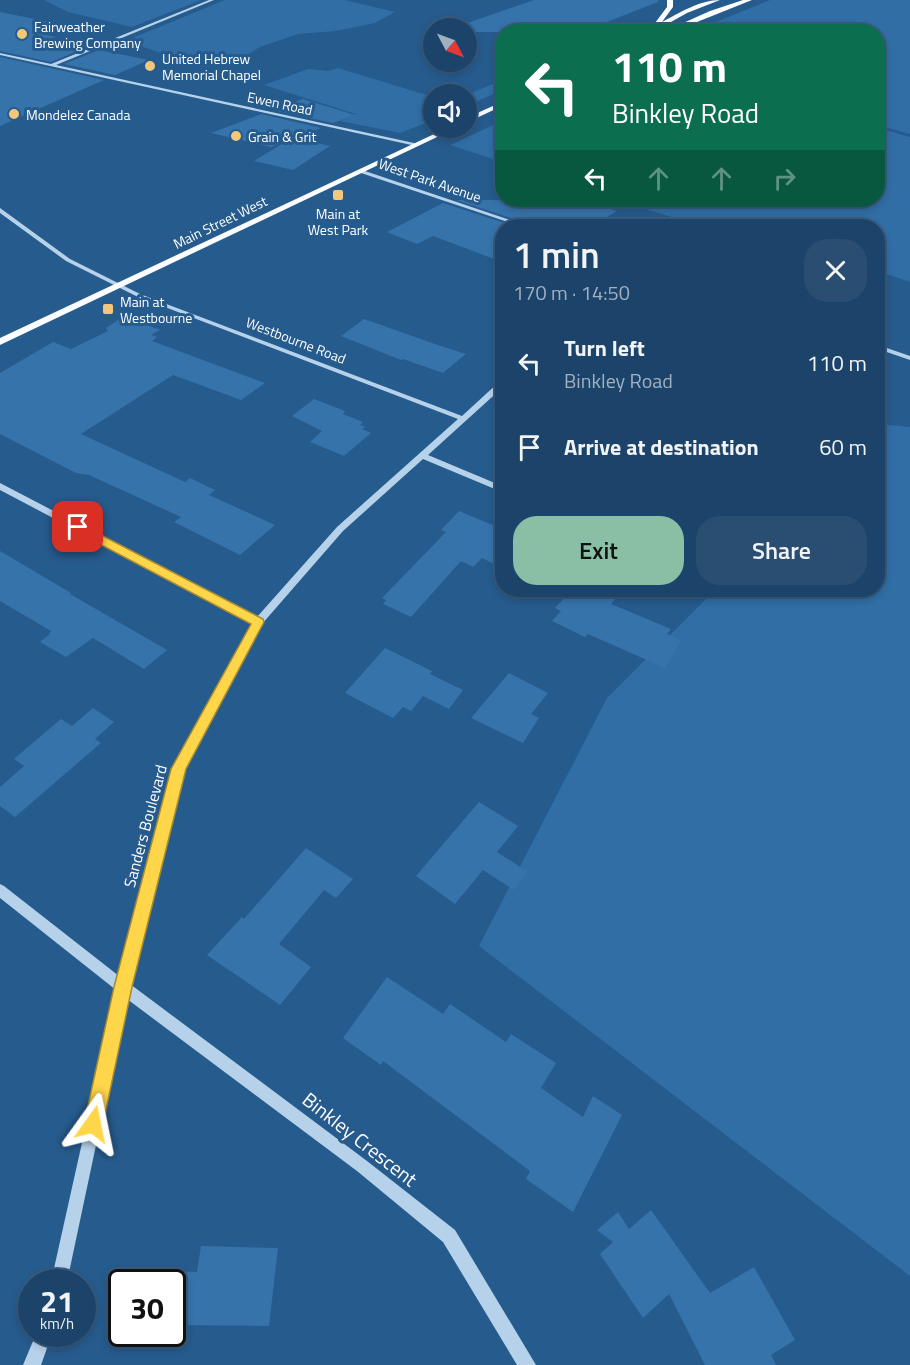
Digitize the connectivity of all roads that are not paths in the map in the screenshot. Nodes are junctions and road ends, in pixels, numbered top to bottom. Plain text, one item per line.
1 (212, 0) edge
2 (670, 0) edge
3 (696, 0) edge
4 (749, 0) edge
5 (712, 1) edge
6 (727, 6) junction
7 (657, 24) edge
8 (658, 24) edge
9 (685, 24) edge
10 (0, 54) edge
11 (51, 65) junction
12 (495, 107) edge
13 (477, 116) edge
14 (430, 138) edge
15 (414, 145) junction
16 (360, 171) junction
17 (0, 210) edge
18 (504, 219) edge
19 (119, 285) junction
20 (0, 342) edge
21 (885, 349) edge
22 (909, 358) edge
23 (495, 390) edge
24 (464, 419) junction
25 (423, 456) junction
26 (0, 486) edge
27 (495, 486) edge
28 (258, 622) junction
29 (0, 890) edge
30 (123, 987) junction
31 (62, 1269) edge
32 (39, 1347) edge
33 (32, 1365) edge
34 (527, 1365) edge

1 - 11 street
2 - 7 main road
3 - 5 main road
4 - 6 main road
5 - 6 main road
5 - 8 main road
6 - 9 main road
10 - 11 street, Ewen Road
11 - 15 street, Ewen Road
12 - 13 main road
14 - 15 main road, Main Street West
15 - 16 main road, Main Street West
16 - 18 street, West Park Avenue
16 - 19 main road, Main Street West
17 - 19 street, Westbourne Road
19 - 20 main road, Main Street West
19 - 24 street, Westbourne Road
21 - 22 street
23 - 24 street, Sanders Boulevard
24 - 25 street, Sanders Boulevard
25 - 27 street
25 - 28 street, Sanders Boulevard
26 - 28 street
28 - 30 street, Sanders Boulevard
29 - 30 street, Binkley Crescent
30 - 31 street, Sanders Boulevard
30 - 34 street, Binkley Crescent
32 - 33 street

